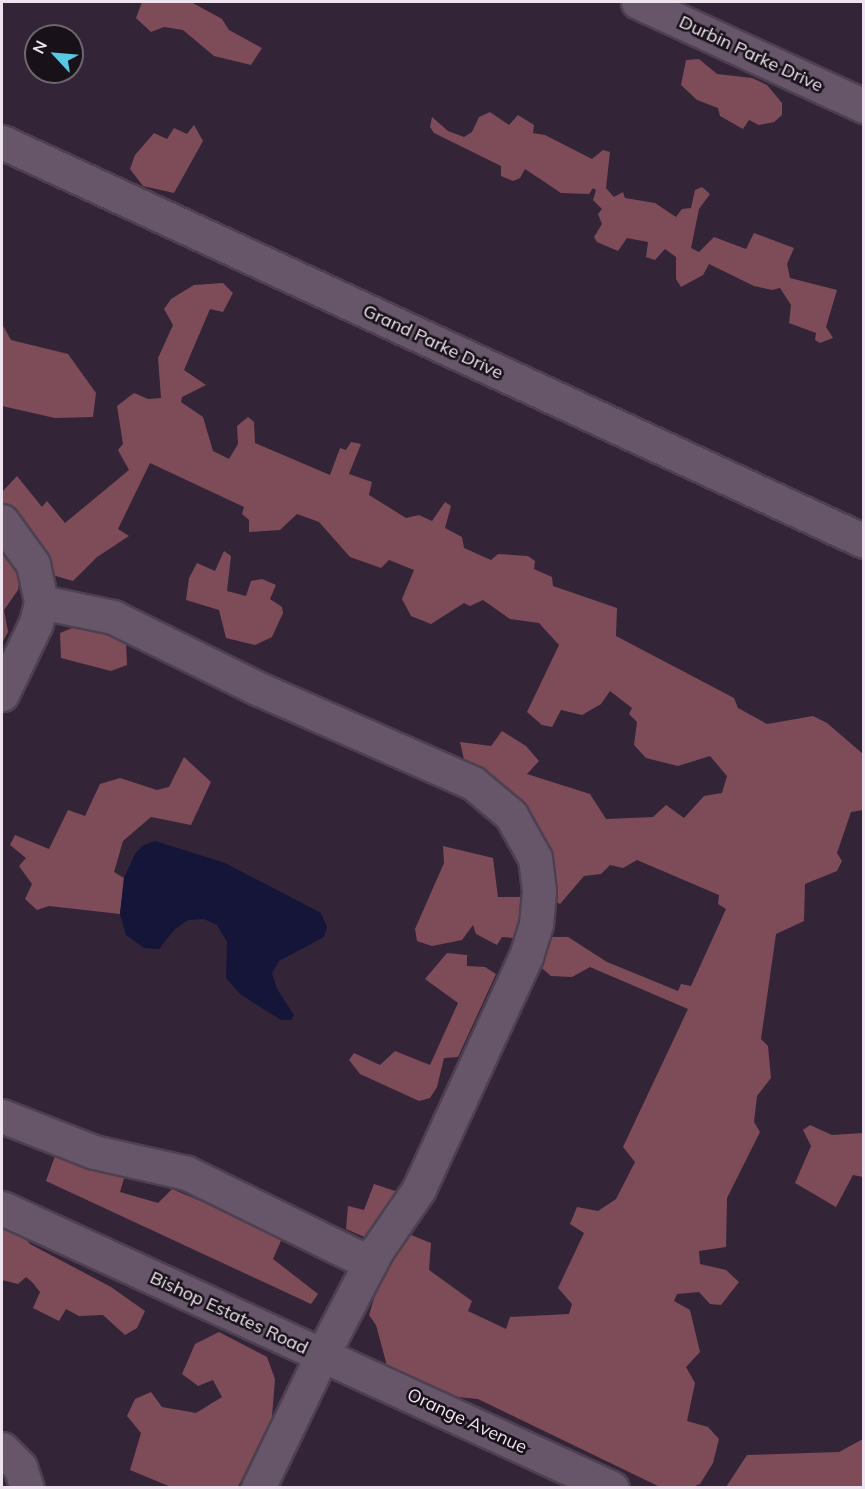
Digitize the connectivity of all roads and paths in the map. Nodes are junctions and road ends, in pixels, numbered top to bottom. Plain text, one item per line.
1 (638, 2) edge
2 (864, 106) edge
3 (2, 142) edge
4 (2, 521) edge
5 (864, 541) edge
6 (41, 602) junction
7 (2, 694) edge
8 (2, 1116) edge
9 (2, 1208) edge
10 (370, 1263) junction
11 (322, 1355) junction
12 (2, 1449) edge
13 (27, 1488) edge
14 (258, 1488) edge
15 (612, 1488) edge

1 - 2 street, Durbin Parke Drive
3 - 5 street, Grand Parke Drive
4 - 6 street
6 - 7 street
6 - 10 street
8 - 10 street
9 - 11 street, Bishop Estates Road
10 - 11 street
11 - 14 street, Bishop Estates Road
11 - 15 street, Orange Avenue
12 - 13 street

